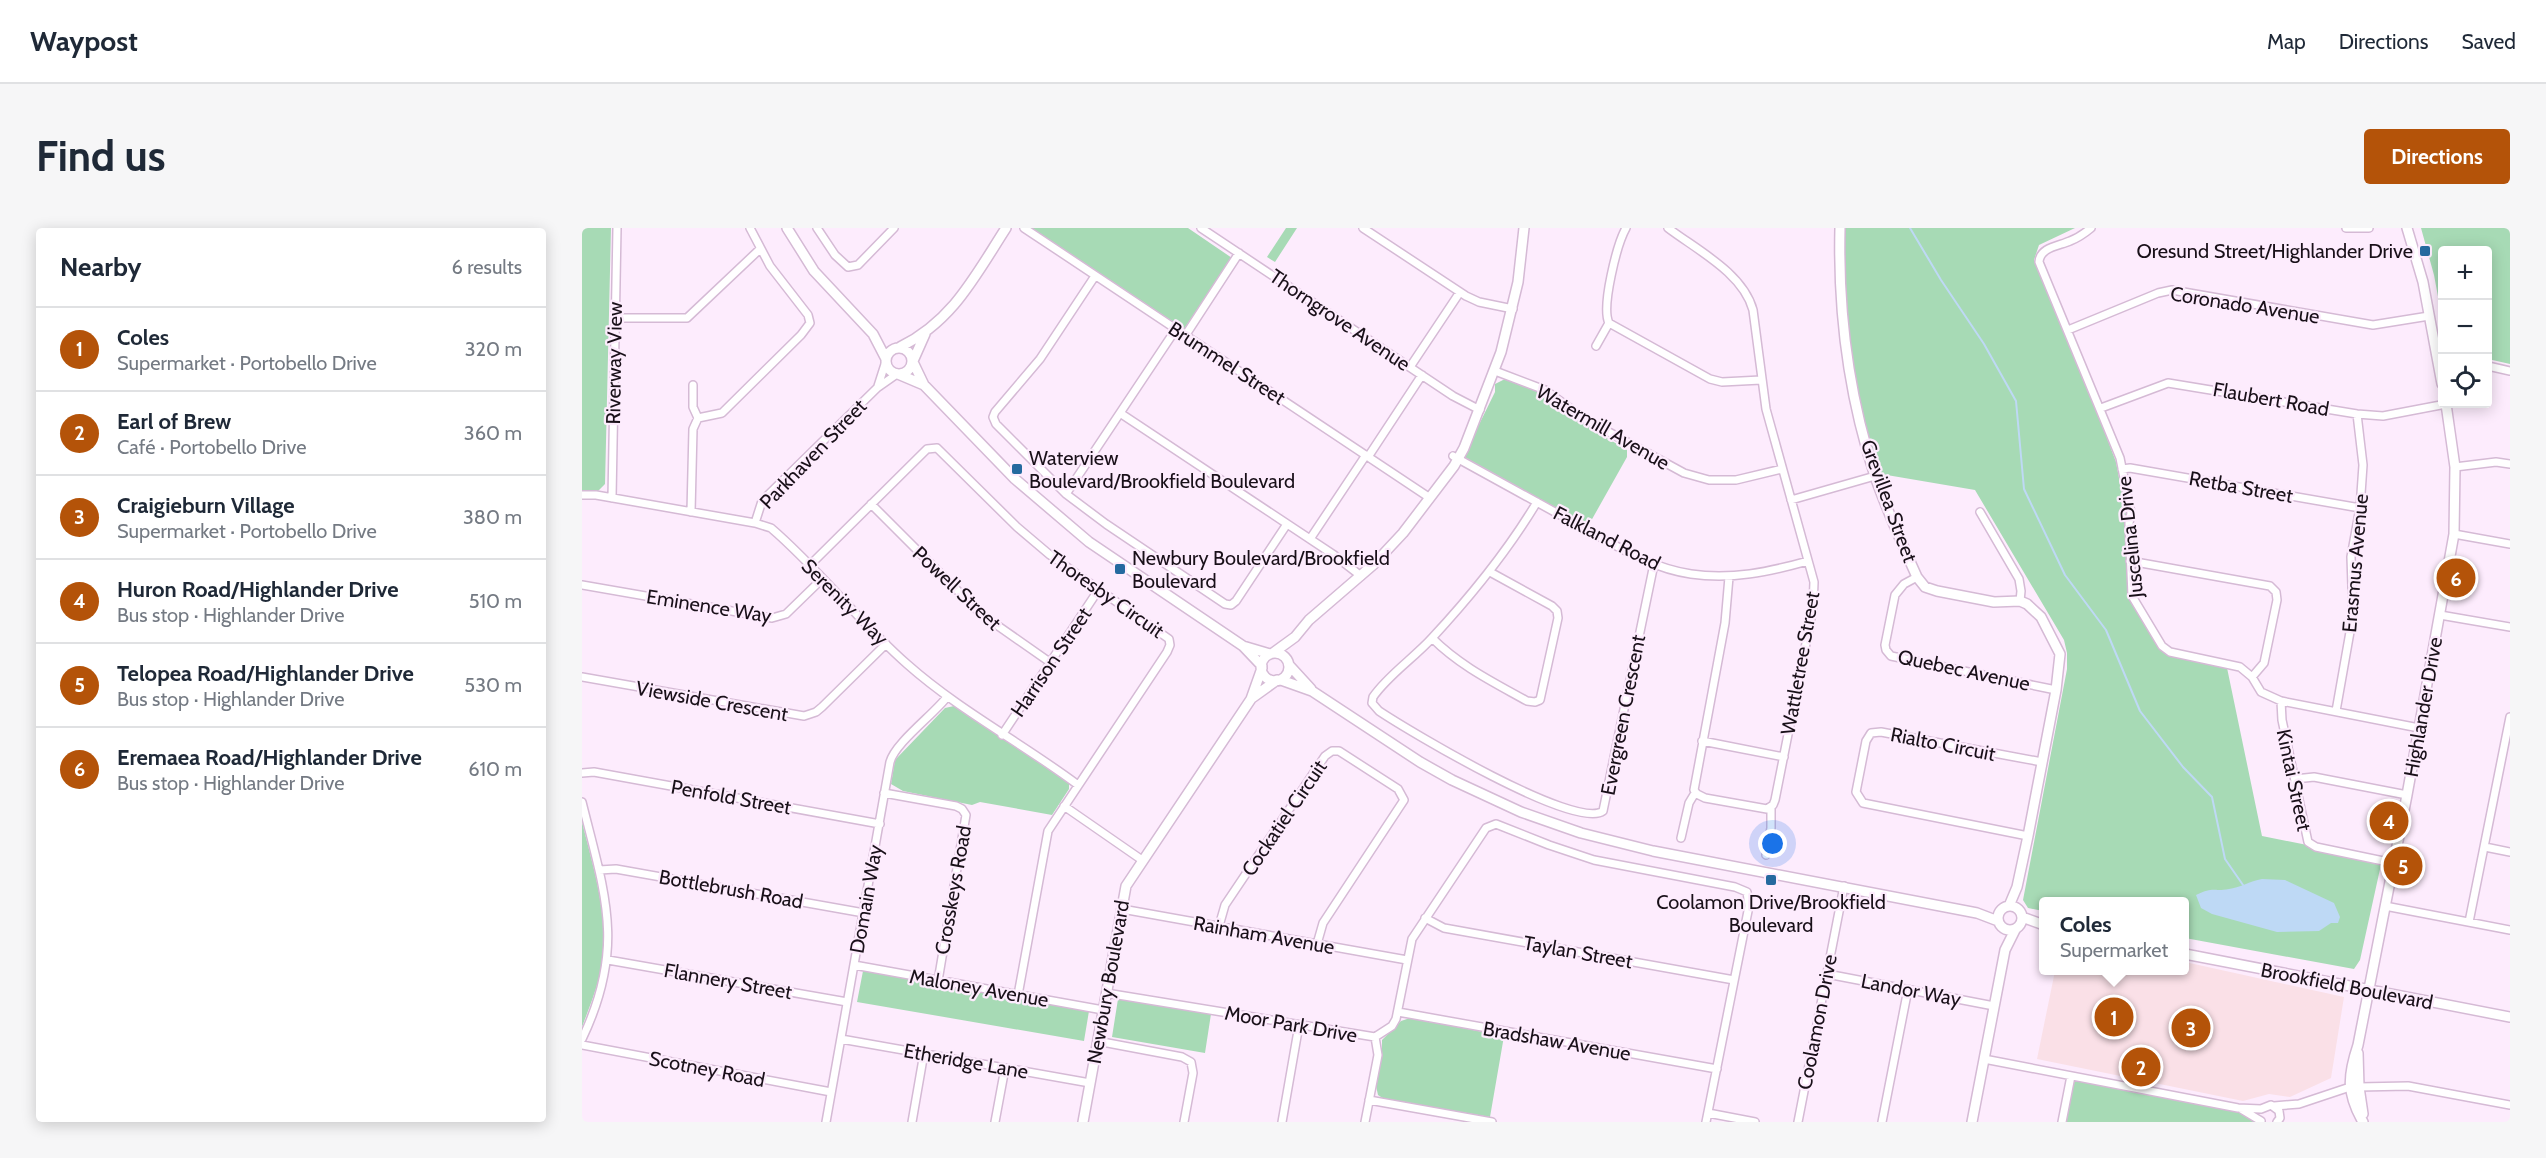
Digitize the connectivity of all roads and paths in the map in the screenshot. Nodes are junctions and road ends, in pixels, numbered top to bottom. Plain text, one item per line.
1 (616, 228) edge
2 (750, 228) edge
3 (787, 228) edge
4 (817, 228) edge
5 (894, 228) edge
6 (1006, 228) edge
7 (1024, 228) edge
8 (1201, 228) edge
9 (1363, 228) edge
10 (1524, 228) edge
11 (1626, 228) edge
12 (1668, 228) edge
13 (1840, 228) edge
14 (2091, 228) edge
15 (2346, 228) edge
16 (2369, 228) edge
17 (2407, 228) edge
18 (760, 249) junction
19 (1239, 254) junction
20 (1095, 276) junction
21 (1460, 292) junction
22 (1513, 309) junction
23 (2429, 316) junction
24 (615, 318) junction
25 (1610, 323) junction
26 (1176, 329) junction
27 (2068, 330) junction
28 (873, 334) junction
29 (925, 334) junction
30 (1185, 336) junction
31 (1596, 346) dead end
32 (899, 347) junction
33 (2438, 354) edge
34 (886, 360) junction
35 (913, 362) junction
36 (1410, 367) junction
37 (2492, 367) edge
38 (1495, 371) junction
39 (2510, 371) edge
40 (898, 374) junction
41 (1422, 375) junction
42 (1761, 380) junction
43 (693, 385) dead end
44 (924, 385) junction
45 (877, 388) junction
46 (2438, 406) edge
47 (2100, 408) junction
48 (2447, 408) edge
49 (1480, 410) junction
50 (1120, 413) junction
51 (2357, 414) junction
52 (698, 418) junction
53 (1367, 456) junction
54 (1455, 458) junction
55 (2510, 464) edge
56 (2455, 467) junction
57 (1782, 469) junction
58 (2122, 469) junction
59 (1875, 476) junction
60 (1066, 494) junction
61 (582, 495) edge
62 (612, 498) junction
63 (1430, 498) junction
64 (1791, 500) junction
65 (1537, 502) junction
66 (871, 504) junction
67 (2360, 508) junction
68 (691, 512) junction
69 (1980, 512) dead end
70 (755, 523) junction
71 (1287, 524) junction
72 (2454, 534) junction
73 (1310, 539) junction
74 (2510, 544) edge
75 (1808, 561) junction
76 (2130, 561) junction
77 (1654, 564) junction
78 (809, 566) junction
79 (1491, 572) junction
80 (1361, 576) junction
81 (1729, 577) junction
82 (1917, 578) junction
83 (822, 579) junction
84 (582, 585) edge
85 (1099, 589) junction
86 (2020, 601) junction
87 (2440, 615) junction
88 (2510, 627) edge
89 (1295, 637) junction
90 (1432, 638) junction
91 (886, 644) junction
92 (1244, 646) junction
93 (1271, 654) junction
94 (1050, 663) junction
95 (1288, 663) junction
96 (1262, 667) junction
97 (582, 677) edge
98 (2252, 677) junction
99 (1279, 680) junction
100 (2056, 690) junction
101 (1312, 691) junction
102 (947, 697) junction
103 (1251, 699) junction
104 (2281, 701) junction
105 (2336, 711) junction
106 (2510, 717) edge
107 (2419, 728) junction
108 (1002, 735) junction
109 (1702, 741) junction
110 (1784, 757) junction
111 (2042, 762) junction
112 (582, 773) edge
113 (2500, 775) junction
114 (2510, 777) edge
115 (2295, 779) junction
116 (1078, 785) junction
117 (884, 793) junction
118 (1695, 793) junction
119 (2407, 795) junction
120 (582, 802) edge
121 (1064, 806) junction
122 (1771, 808) junction
123 (880, 824) junction
124 (2028, 836) junction
125 (1681, 838) dead end
126 (2485, 847) junction
127 (2510, 852) edge
128 (1766, 855) dead end
129 (1142, 860) junction
130 (2393, 863) junction
131 (599, 870) junction
132 (1844, 886) junction
133 (2385, 906) junction
134 (1122, 909) junction
135 (864, 913) junction
136 (1425, 918) junction
137 (2011, 918) junction
138 (2469, 922) junction
139 (2039, 924) edge
140 (1219, 926) junction
141 (2510, 930) edge
142 (1317, 944) junction
143 (2189, 955) edge
144 (608, 960) junction
145 (1407, 960) junction
146 (854, 966) junction
147 (1827, 974) junction
148 (1734, 980) junction
149 (938, 981) junction
150 (1908, 989) junction
151 (2368, 991) junction
152 (1106, 993) junction
153 (1018, 995) junction
154 (847, 1002) junction
155 (1994, 1006) junction
156 (1103, 1010) junction
157 (1398, 1012) junction
158 (2510, 1017) edge
159 (1299, 1025) junction
160 (1375, 1037) junction
161 (582, 1039) edge
162 (841, 1039) junction
163 (1097, 1041) junction
164 (582, 1045) edge
165 (924, 1053) junction
166 (1984, 1059) junction
167 (1005, 1068) junction
168 (1717, 1069) junction
169 (2071, 1076) junction
170 (1090, 1083) junction
171 (2354, 1087) junction
172 (831, 1092) junction
173 (1369, 1100) junction
174 (2299, 1104) junction
175 (2510, 1105) edge
176 (2274, 1106) junction
177 (2238, 1108) junction
178 (2261, 1109) junction
179 (1708, 1113) junction
180 (1452, 1118) edge
181 (2278, 1120) edge
182 (826, 1122) edge
183 (912, 1122) edge
184 (995, 1122) edge
185 (1083, 1122) edge
186 (1184, 1122) edge
187 (1282, 1122) edge
188 (1365, 1122) edge
189 (1492, 1122) edge
190 (1706, 1122) edge
191 (1755, 1122) edge
192 (1798, 1122) edge
193 (1882, 1122) edge
194 (1972, 1122) edge
195 (2062, 1122) edge
196 (2261, 1122) edge
197 (2363, 1122) edge

1 - 24 street, Riverway View
2 - 18 street
3 - 28 street
4 - 5 street
6 - 29 street
7 - 20 street, Brummel Street
8 - 19 street, Thorngrove Avenue
9 - 21 street
10 - 22 street
11 - 25 street
12 - 42 street, Wattletree Street
13 - 59 street, Grevillea Street
14 - 27 street, Juscelina Drive
15 - 16 street
17 - 23 street
18 - 24 street
18 - 52 street
19 - 30 street
19 - 36 street, Thorngrove Avenue
20 - 26 street, Brummel Street
20 - 60 street
21 - 22 street
21 - 36 street
22 - 38 street
23 - 27 street, Coronado Avenue
23 - 33 street
24 - 62 street, Riverway View
25 - 31 street
25 - 42 street
26 - 30 street, Brummel Street
26 - 50 street
27 - 47 street, Juscelina Drive
28 - 32 street
28 - 34 street
29 - 32 street
29 - 35 street
30 - 53 street, Brummel Street
32 - 34 street
32 - 35 street
34 - 40 street
34 - 45 street, Parkhaven Street
35 - 40 street
35 - 44 street
36 - 41 street, Thorngrove Avenue
37 - 39 street
38 - 49 street
38 - 57 street, Watermill Avenue
40 - 44 street
40 - 45 street, Parkhaven Street
41 - 49 street, Thorngrove Avenue
41 - 53 street
42 - 57 street, Wattletree Street
43 - 52 street
44 - 92 street
45 - 70 street, Parkhaven Street
46 - 51 street, Flaubert Road
47 - 51 street, Flaubert Road
47 - 58 street, Juscelina Drive
48 - 56 street, Highlander Drive
49 - 54 street
50 - 60 street
50 - 71 street
51 - 67 street, Erasmus Avenue
52 - 68 street
53 - 63 street, Brummel Street
53 - 73 street
54 - 63 street
54 - 65 street, Falkland Road
55 - 56 street
56 - 72 street, Highlander Drive
57 - 64 street, Wattletree Street
58 - 67 street, Retba Street
58 - 76 street, Juscelina Drive
59 - 64 street
59 - 82 street, Grevillea Street
60 - 71 street
61 - 62 street, Serenity Way
62 - 68 street, Serenity Way
63 - 80 street
64 - 75 street, Wattletree Street
65 - 77 street, Falkland Road
65 - 79 street, Evergreen Crescent
66 - 78 street, Thoresby Circuit
66 - 85 street, Thoresby Circuit
66 - 94 street, Powell Street
67 - 105 street, Erasmus Avenue
68 - 70 street, Serenity Way
69 - 86 street
70 - 78 street, Serenity Way
71 - 73 street
72 - 74 street
72 - 87 street, Highlander Drive
73 - 80 street
75 - 81 street, Falkland Road
75 - 110 street, Wattletree Street
76 - 98 street, Juscelina Drive
76 - 98 street
77 - 81 street, Falkland Road
77 - 90 street, Evergreen Crescent
78 - 83 street, Serenity Way
79 - 90 street, Evergreen Crescent
79 - 90 street
80 - 89 street
81 - 109 street
82 - 86 street, Grevillea Street
82 - 100 street, Quebec Avenue
83 - 84 street, Eminence Way
83 - 91 street, Serenity Way
85 - 94 street, Harrison Street
85 - 116 street, Thoresby Circuit
86 - 100 street
87 - 88 street
87 - 107 street, Highlander Drive
89 - 93 street
89 - 95 street
91 - 97 street, Viewside Crescent
91 - 102 street, Serenity Way
92 - 93 street
92 - 96 street
93 - 95 street
93 - 96 street
94 - 108 street, Harrison Street
95 - 99 street
95 - 101 street
96 - 99 street
96 - 103 street, Newbury Boulevard
98 - 104 street, Juscelina Drive
99 - 101 street
99 - 103 street, Newbury Boulevard
100 - 111 street
101 - 132 street
102 - 108 street, Serenity Way
102 - 117 street, Domain Way
103 - 129 street, Newbury Boulevard
104 - 105 street, Juscelina Drive
104 - 115 street, Kintai Street
105 - 107 street, Juscelina Drive
106 - 113 street
107 - 119 street, Highlander Drive
108 - 116 street, Serenity Way
109 - 110 street
109 - 118 street
110 - 122 street, Wattletree Street
111 - 124 street
111 - 124 street, Rialto Circuit
112 - 123 street, Penfold Street
113 - 114 street
113 - 126 street
115 - 119 street
115 - 130 street, Kintai Street
116 - 121 street, Thoresby Circuit
117 - 123 street, Domain Way
117 - 149 street, Crosskeys Road
118 - 122 street
118 - 125 street
119 - 130 street, Highlander Drive
120 - 131 street
121 - 129 street
121 - 153 street, Thoresby Circuit
122 - 128 street, Wattletree Street
123 - 135 street, Domain Way
124 - 137 street
126 - 127 street
126 - 138 street
129 - 134 street, Newbury Boulevard
130 - 133 street, Highlander Drive
131 - 135 street, Bottlebrush Road
131 - 144 street
132 - 137 street
132 - 147 street, Coolamon Drive
133 - 138 street
133 - 151 street, Highlander Drive
134 - 140 street, Rainham Avenue
134 - 152 street, Newbury Boulevard
135 - 146 street, Domain Way
136 - 145 street
136 - 148 street, Taylan Street
136 - 148 street
137 - 139 street
137 - 155 street
138 - 141 street
140 - 142 street, Rainham Avenue
140 - 142 street, Cockatiel Circuit
142 - 145 street, Rainham Avenue
143 - 151 street, Brookfield Boulevard
144 - 154 street, Flannery Street
144 - 161 street
145 - 157 street
146 - 149 street, Maloney Avenue
146 - 154 street, Domain Way
147 - 150 street, Landor Way
147 - 192 street, Coolamon Drive
148 - 168 street
149 - 153 street, Maloney Avenue
150 - 155 street, Landor Way
150 - 193 street
151 - 158 street, Brookfield Boulevard
151 - 171 street, Highlander Drive
152 - 156 street, Newbury Boulevard
152 - 159 street, Moor Park Drive
153 - 156 street, Maloney Avenue
154 - 162 street, Domain Way
155 - 166 street
156 - 163 street, Newbury Boulevard
157 - 160 street, Moor Park Drive
157 - 168 street, Bradshaw Avenue
159 - 160 street, Moor Park Drive
159 - 187 street
160 - 173 street
162 - 165 street, Etheridge Lane
162 - 172 street, Domain Way
163 - 170 street, Newbury Boulevard
163 - 186 street
164 - 172 street, Scotney Road
165 - 167 street, Etheridge Lane
165 - 183 street
166 - 169 street
166 - 194 street
167 - 170 street, Etheridge Lane
167 - 184 street
168 - 179 street
169 - 177 street
169 - 195 street
170 - 185 street, Newbury Boulevard
171 - 174 street
171 - 175 street
171 - 197 street, Highlander Drive
172 - 182 street, Domain Way
173 - 180 street
173 - 188 street
174 - 176 street
174 - 181 street
176 - 178 street
176 - 181 street
177 - 178 street
177 - 196 street
178 - 196 street
179 - 190 street
179 - 191 street
180 - 189 street

